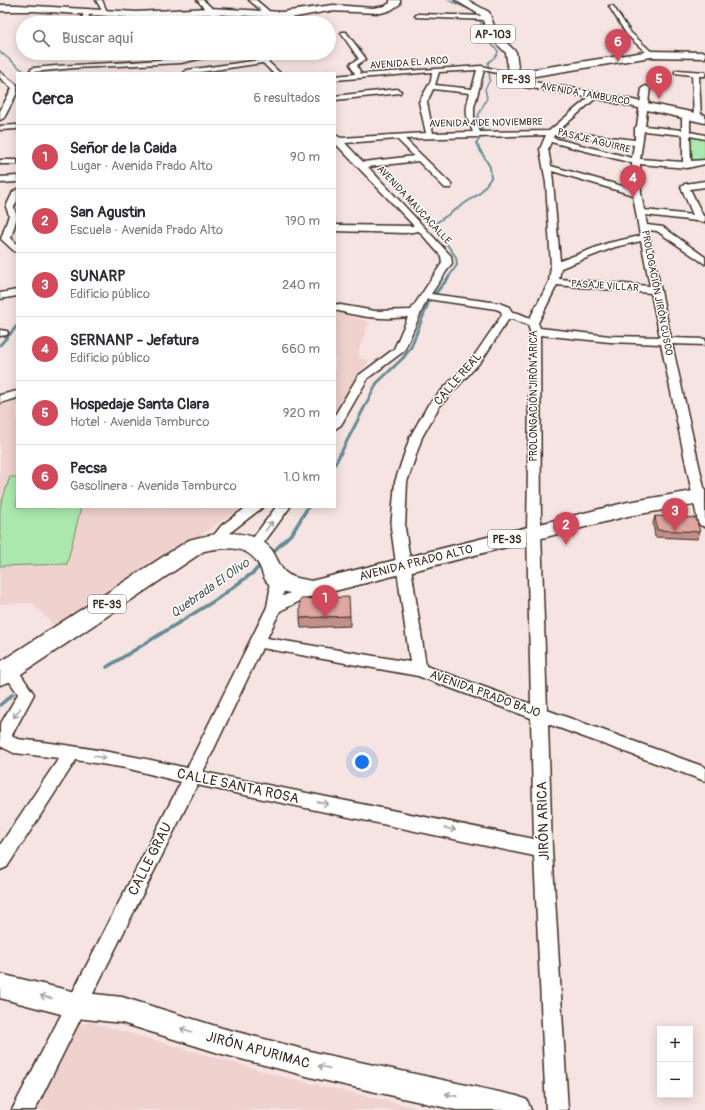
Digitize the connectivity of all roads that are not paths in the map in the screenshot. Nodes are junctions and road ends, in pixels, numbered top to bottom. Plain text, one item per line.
1 (99, 0) edge
2 (200, 0) edge
3 (252, 0) edge
4 (395, 0) edge
5 (460, 0) edge
6 (612, 7) dead end
7 (0, 8) edge
8 (212, 11) junction
9 (87, 12) junction
10 (106, 13) junction
11 (145, 14) joint
12 (263, 14) junction
13 (277, 15) joint
14 (86, 16) edge
15 (117, 16) edge
16 (138, 16) edge
17 (214, 16) edge
18 (418, 16) dead end
19 (487, 18) junction
20 (344, 33) dead end
21 (651, 54) junction
22 (705, 55) edge
23 (186, 60) edge
24 (181, 61) junction
25 (264, 61) joint
26 (75, 63) junction
27 (131, 63) junction
28 (486, 69) junction
29 (33, 70) dead end
30 (436, 70) junction
31 (70, 72) edge
32 (126, 72) edge
33 (188, 72) edge
34 (276, 72) edge
35 (677, 72) dead end
36 (0, 74) edge
37 (696, 74) junction
38 (705, 74) edge
39 (359, 76) junction
40 (517, 76) junction
41 (336, 78) edge
42 (431, 88) junction
43 (646, 88) dead end
44 (397, 91) dead end
45 (475, 91) junction
46 (594, 95) junction
47 (0, 97) edge
48 (15, 97) edge
49 (336, 98) edge
50 (643, 105) junction
51 (686, 114) junction
52 (0, 118) edge
53 (701, 118) edge
54 (16, 127) edge
55 (0, 128) edge
56 (639, 128) junction
57 (482, 133) junction
58 (685, 133) junction
59 (430, 135) junction
60 (549, 136) junction
61 (399, 137) junction
62 (705, 137) edge
63 (336, 140) edge
64 (637, 143) junction
65 (420, 158) junction
66 (636, 161) junction
67 (0, 162) edge
68 (16, 162) edge
69 (705, 162) edge
70 (360, 165) junction
71 (687, 166) junction
72 (547, 167) junction
73 (16, 179) edge
74 (0, 180) edge
75 (705, 184) edge
76 (448, 186) dead end
77 (637, 193) junction
78 (16, 194) edge
79 (692, 202) junction
80 (705, 202) edge
81 (0, 212) edge
82 (14, 212) edge
83 (641, 212) junction
84 (702, 218) edge
85 (644, 227) junction
86 (336, 228) edge
87 (421, 228) junction
88 (646, 238) junction
89 (16, 247) edge
90 (0, 250) edge
91 (705, 261) edge
92 (556, 266) junction
93 (554, 282) junction
94 (656, 290) junction
95 (16, 293) edge
96 (0, 296) edge
97 (429, 297) junction
98 (336, 307) edge
99 (415, 313) junction
100 (508, 316) junction
101 (534, 327) junction
102 (666, 340) junction
103 (705, 342) edge
104 (16, 394) edge
105 (0, 399) edge
106 (336, 423) edge
107 (702, 497) edge
108 (255, 508) edge
109 (284, 508) edge
110 (705, 522) edge
111 (534, 532) junction
112 (217, 540) junction
113 (267, 561) junction
114 (404, 567) junction
115 (311, 589) junction
116 (274, 607) junction
117 (258, 642) junction
118 (419, 670) junction
119 (5, 676) edge
120 (540, 714) junction
121 (72, 752) junction
122 (705, 774) edge
123 (192, 777) junction
124 (543, 849) junction
125 (0, 861) edge
126 (0, 986) edge
127 (76, 1005) junction
128 (23, 1110) edge
129 (517, 1110) edge
130 (557, 1110) edge

1 - 10 street
2 - 8 street
3 - 12 street
4 - 13 main road
5 - 19 main road, AP-103
6 - 21 street
7 - 9 main road
8 - 11 main road
8 - 12 main road
8 - 17 street
9 - 10 main road
9 - 14 street
10 - 15 main road
11 - 16 main road
12 - 13 main road
18 - 19 street
19 - 40 main road, AP-103
20 - 39 street
21 - 22 main road, AVENIDA TAMBURCO / PE-3S
21 - 40 main road, AVENIDA TAMBURCO / PE-3S
23 - 24 street
24 - 27 street
24 - 33 street
25 - 33 street
25 - 34 street
26 - 27 street
26 - 29 street
26 - 31 street
27 - 32 street
28 - 30 street, AVENIDA EL ARCO
28 - 40 street, AVENIDA EL ARCO
28 - 45 street
30 - 39 street, AVENIDA EL ARCO
30 - 42 street
35 - 37 street
36 - 48 street
37 - 38 street
37 - 53 street
39 - 41 street, AVENIDA EL ARCO
40 - 46 main road, AVENIDA TAMBURCO / PE-3S
42 - 45 street
42 - 59 street
43 - 50 street, PROLOGACIÓN JIRÓN CUSCO
44 - 49 street
45 - 57 street
46 - 50 main road, AVENIDA TAMBURCO / PE-3S
46 - 60 street
47 - 48 street
48 - 52 street
50 - 51 main road, AVENIDA TAMBURCO / PE-3S
50 - 56 street, PROLOGACIÓN JIRÓN CUSCO
51 - 53 main road, AVENIDA TAMBURCO / PE-3S
51 - 58 street
54 - 55 street
56 - 58 street
56 - 64 street, PROLOGACIÓN JIRÓN CUSCO
57 - 59 street, AVENIDA 4 DE NOVIEMBRE
57 - 60 street, AVENIDA 4 DE NOVIEMBRE
58 - 62 street
58 - 71 street
59 - 61 street, AVENIDA 4 DE NOVIEMBRE
60 - 64 street, AVENIDA 4 DE NOVIEMBRE
60 - 66 street, PASAJE AGUIRRE
60 - 72 street, PROLONGACIÓN JIRÓN ARICA
61 - 63 street, AVENIDA 4 DE NOVIEMBRE
61 - 65 street
63 - 70 street, AVENIDA MAUCACALLE
64 - 66 street, PROLOGACIÓN JIRÓN CUSCO
65 - 70 street
65 - 76 street
66 - 71 street, PASAJE AGUIRRE
66 - 77 street, PROLOGACIÓN JIRÓN CUSCO
67 - 68 street
69 - 71 street, PASAJE AGUIRRE
70 - 87 street, AVENIDA MAUCACALLE
72 - 77 street
72 - 92 street, PROLONGACIÓN JIRÓN ARICA
73 - 74 street
75 - 79 street
77 - 83 street, PROLOGACIÓN JIRÓN CUSCO
78 - 82 street
79 - 80 street
79 - 84 street
81 - 82 street
82 - 89 street
83 - 84 street
83 - 85 street, PROLOGACIÓN JIRÓN CUSCO
85 - 88 street, PROLOGACIÓN JIRÓN CUSCO
85 - 91 street
86 - 87 street
87 - 97 street, AVENIDA MAUCACALLE
88 - 92 street
88 - 94 street, PROLOGACIÓN JIRÓN CUSCO
89 - 90 street
92 - 93 street, PROLONGACIÓN JIRÓN ARICA
93 - 94 street, PASAJE VILLAR
93 - 101 street, PROLONGACIÓN JIRÓN ARICA
94 - 102 street, PROLOGACIÓN JIRÓN CUSCO
95 - 96 street
97 - 99 street, AVENIDA MAUCACALLE
97 - 100 street
98 - 99 street
99 - 106 street, AVENIDA MAUCACALLE
100 - 101 street
100 - 114 street, CALLE REAL
101 - 102 street
101 - 111 street, PROLONGACIÓN JIRÓN ARICA
102 - 103 street
102 - 107 street, PROLOGACIÓN JIRÓN CUSCO
104 - 105 street
107 - 110 street, PROLOGACIÓN JIRÓN CUSCO
107 - 111 main road, AVENIDA PRADO ALTO / PE-3S
108 - 112 street
113 -> 109 street
111 - 114 main road, AVENIDA PRADO ALTO / PE-3S
111 - 120 street, JIRÓN ARICA
112 - 113 main road, AVENIDA PRADO ALTO / PE-3S
112 - 119 main road
113 - 115 main road, AVENIDA PRADO ALTO / PE-3S
113 - 116 street, CALLE GRAU
114 - 115 main road, AVENIDA PRADO ALTO / PE-3S
114 - 118 street, CALLE REAL
115 - 116 street
116 - 117 street, CALLE GRAU
117 - 118 street, AVENIDA PRADO BAJO
117 - 123 street, CALLE GRAU
118 - 120 street, AVENIDA PRADO BAJO
119 -> 121 street, CALLE SANTA ROSA
120 - 122 street, AVENIDA PRADO BAJO
120 - 124 street, JIRÓN ARICA
121 -> 123 street, CALLE SANTA ROSA
121 - 125 street
123 -> 124 street, CALLE SANTA ROSA
123 - 127 street, CALLE GRAU
124 - 130 street, JIRÓN ARICA
127 -> 126 street, JIRÓN APURIMAC
127 - 128 street, CALLE GRAU
129 -> 127 street, JIRÓN APURIMAC

